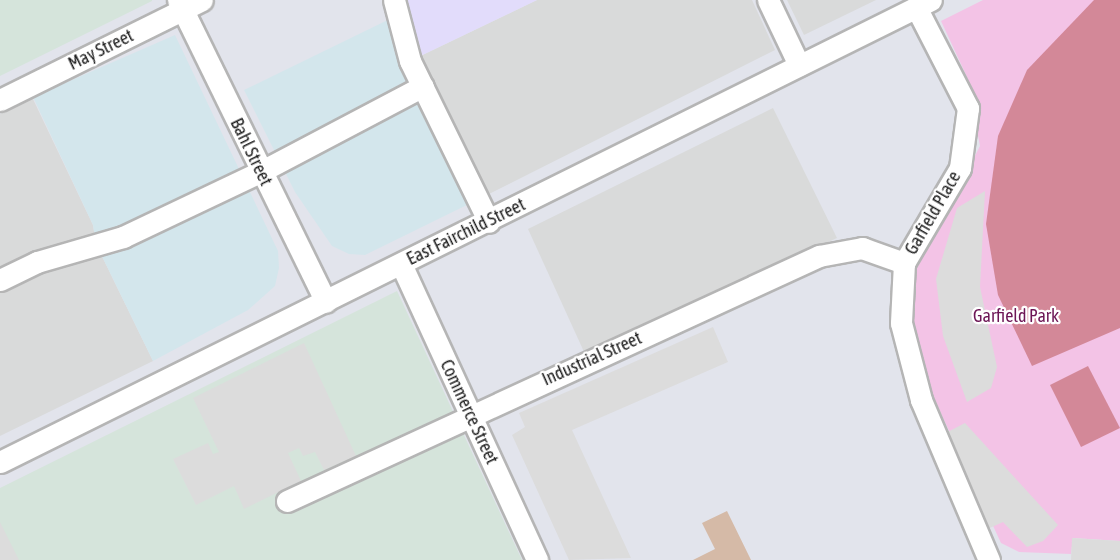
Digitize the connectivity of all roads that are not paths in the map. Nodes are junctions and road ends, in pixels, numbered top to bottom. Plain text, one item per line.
1 (202, 0) edge
2 (394, 0) edge
3 (768, 0) edge
4 (924, 3) edge
5 (180, 5) edge
6 (799, 65) junction
7 (423, 86) junction
8 (0, 100) edge
9 (260, 172) junction
10 (489, 222) junction
11 (904, 263) junction
12 (401, 264) junction
13 (0, 280) edge
14 (326, 302) junction
15 (470, 414) junction
16 (0, 462) edge
17 (287, 501) dead end
18 (537, 560) edge
19 (989, 560) edge

1 - 5 street, May Street
2 - 7 street
3 - 6 street
4 - 6 street, East Fairchild Street
4 - 11 street, Garfield Place
5 - 8 street, May Street
5 - 9 street, Bahl Street
6 - 10 street, East Fairchild Street
7 - 9 street
7 - 10 street
9 - 13 street
9 - 14 street, Bahl Street
10 - 12 street, East Fairchild Street
11 - 15 street, Industrial Street
11 - 19 street, Garfield Place
12 - 14 street, East Fairchild Street
12 - 15 street, Commerce Street
14 - 16 street, East Fairchild Street
15 - 17 street, Industrial Street
15 - 18 street, Commerce Street

